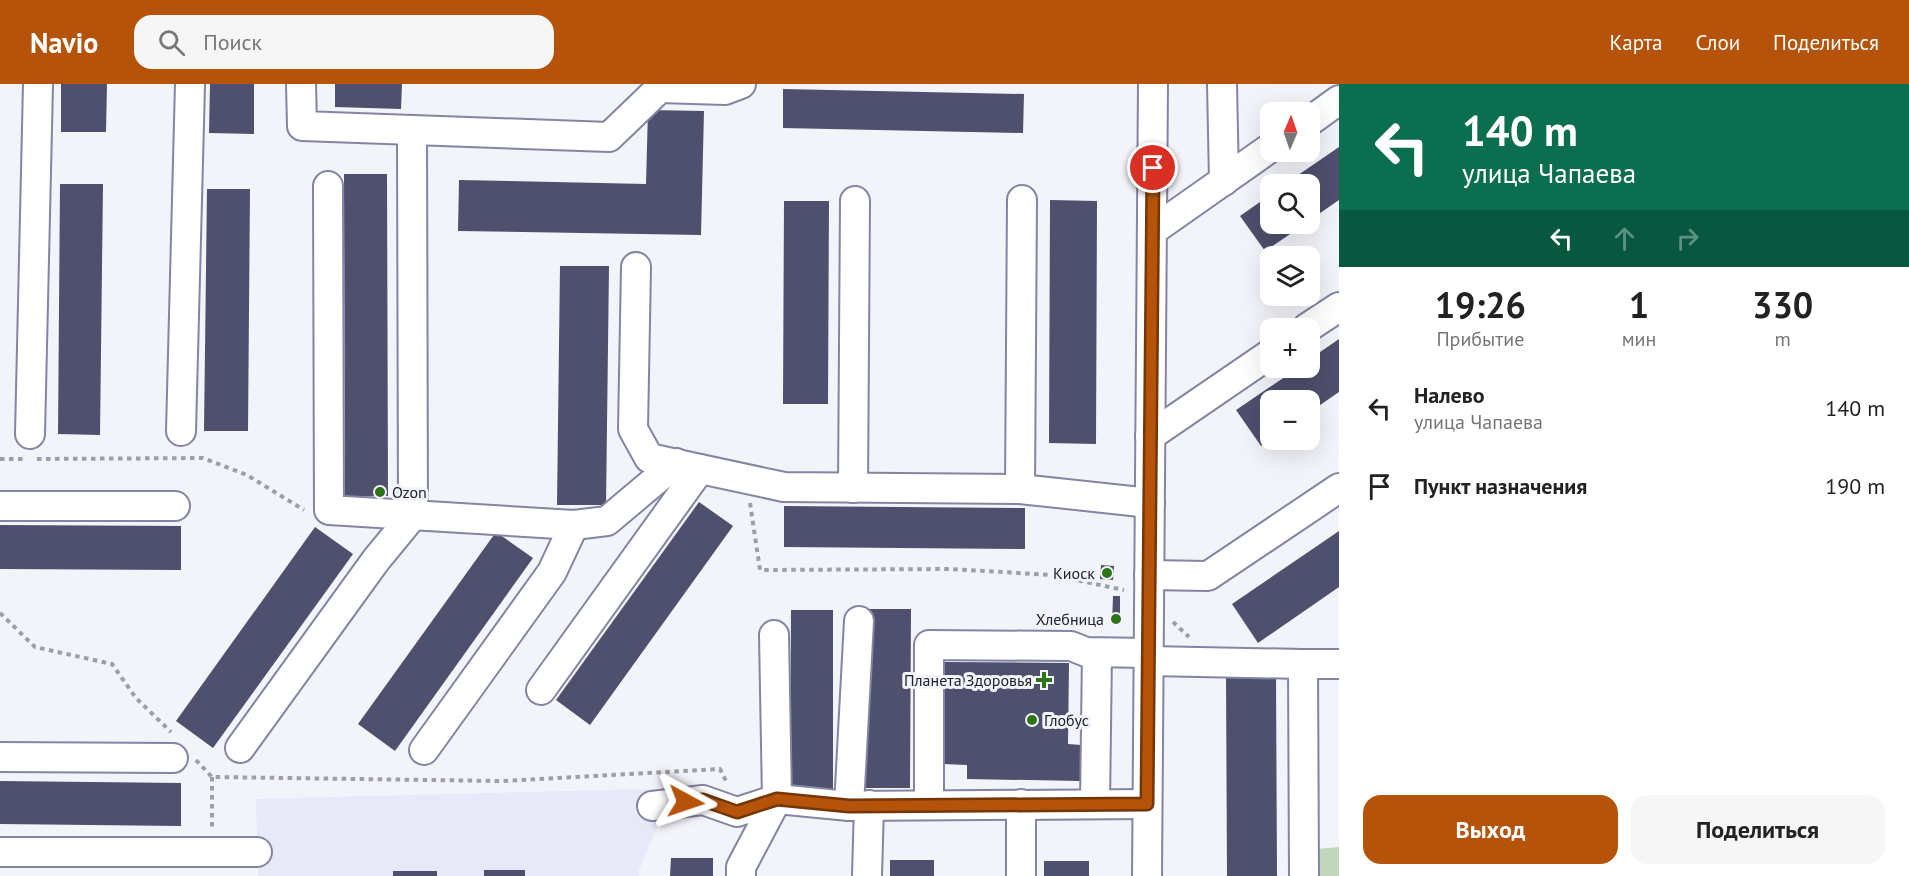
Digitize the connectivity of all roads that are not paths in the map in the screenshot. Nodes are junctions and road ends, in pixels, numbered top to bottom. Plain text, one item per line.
1 (38, 84) edge
2 (190, 84) edge
3 (301, 84) edge
4 (1153, 84) edge
5 (1222, 84) edge
6 (724, 86) edge
7 (1339, 100) edge
8 (1320, 114) edge
9 (412, 130) junction
10 (1260, 155) edge
11 (1224, 181) junction
12 (328, 186) dead end
13 (1022, 200) dead end
14 (855, 201) dead end
15 (1152, 231) junction
16 (636, 267) dead end
17 (1339, 307) edge
18 (1320, 319) edge
19 (1260, 361) edge
20 (182, 431) dead end
21 (1150, 436) junction
22 (30, 451) road end
23 (688, 466) junction
24 (854, 488) junction
25 (1339, 488) edge
26 (1020, 489) junction
27 (1150, 503) junction
28 (0, 506) edge
29 (175, 506) dead end
30 (412, 515) junction
31 (574, 525) junction
32 (1138, 583) junction
33 (859, 621) dead end
34 (774, 635) dead end
35 (1097, 653) junction
36 (1149, 657) junction
37 (1303, 664) junction
38 (1339, 664) edge
39 (541, 690) dead end
40 (240, 748) dead end
41 (179, 749) road end
42 (424, 750) dead end
43 (0, 757) edge
44 (777, 799) junction
45 (929, 804) junction
46 (1021, 804) junction
47 (1095, 804) junction
48 (1147, 804) junction
49 (859, 805) junction
50 (652, 806) dead end
51 (0, 852) edge
52 (257, 852) dead end
53 (741, 876) edge
54 (867, 876) edge
55 (1021, 876) edge
56 (1147, 876) edge
57 (1304, 876) edge

1 - 22 street
2 - 20 street
3 - 9 street
4 - 15 street
5 - 11 street
6 - 9 street
7 - 8 street
9 - 30 street
10 - 11 street
11 - 15 street
12 - 30 street
13 - 26 street
14 - 24 street
15 - 21 street
16 - 23 street
17 - 18 street
19 - 21 street
21 - 27 street
23 - 24 street
23 - 31 street
23 - 39 street
24 - 26 street
25 - 32 street
26 - 27 street
27 - 32 street
28 - 29 street
30 - 31 street
30 - 40 street
31 - 42 street
32 - 36 street
33 - 49 street
34 - 44 street
35 - 36 street
35 - 45 street
35 - 47 street
36 - 37 street
36 - 48 street
37 - 38 street
37 - 57 street
41 - 43 street
44 - 49 street
44 - 50 street
44 - 53 street
45 - 46 street
45 - 49 street
46 - 47 street
46 - 55 street
47 - 48 street
48 - 56 street
49 - 54 street
51 - 52 street

